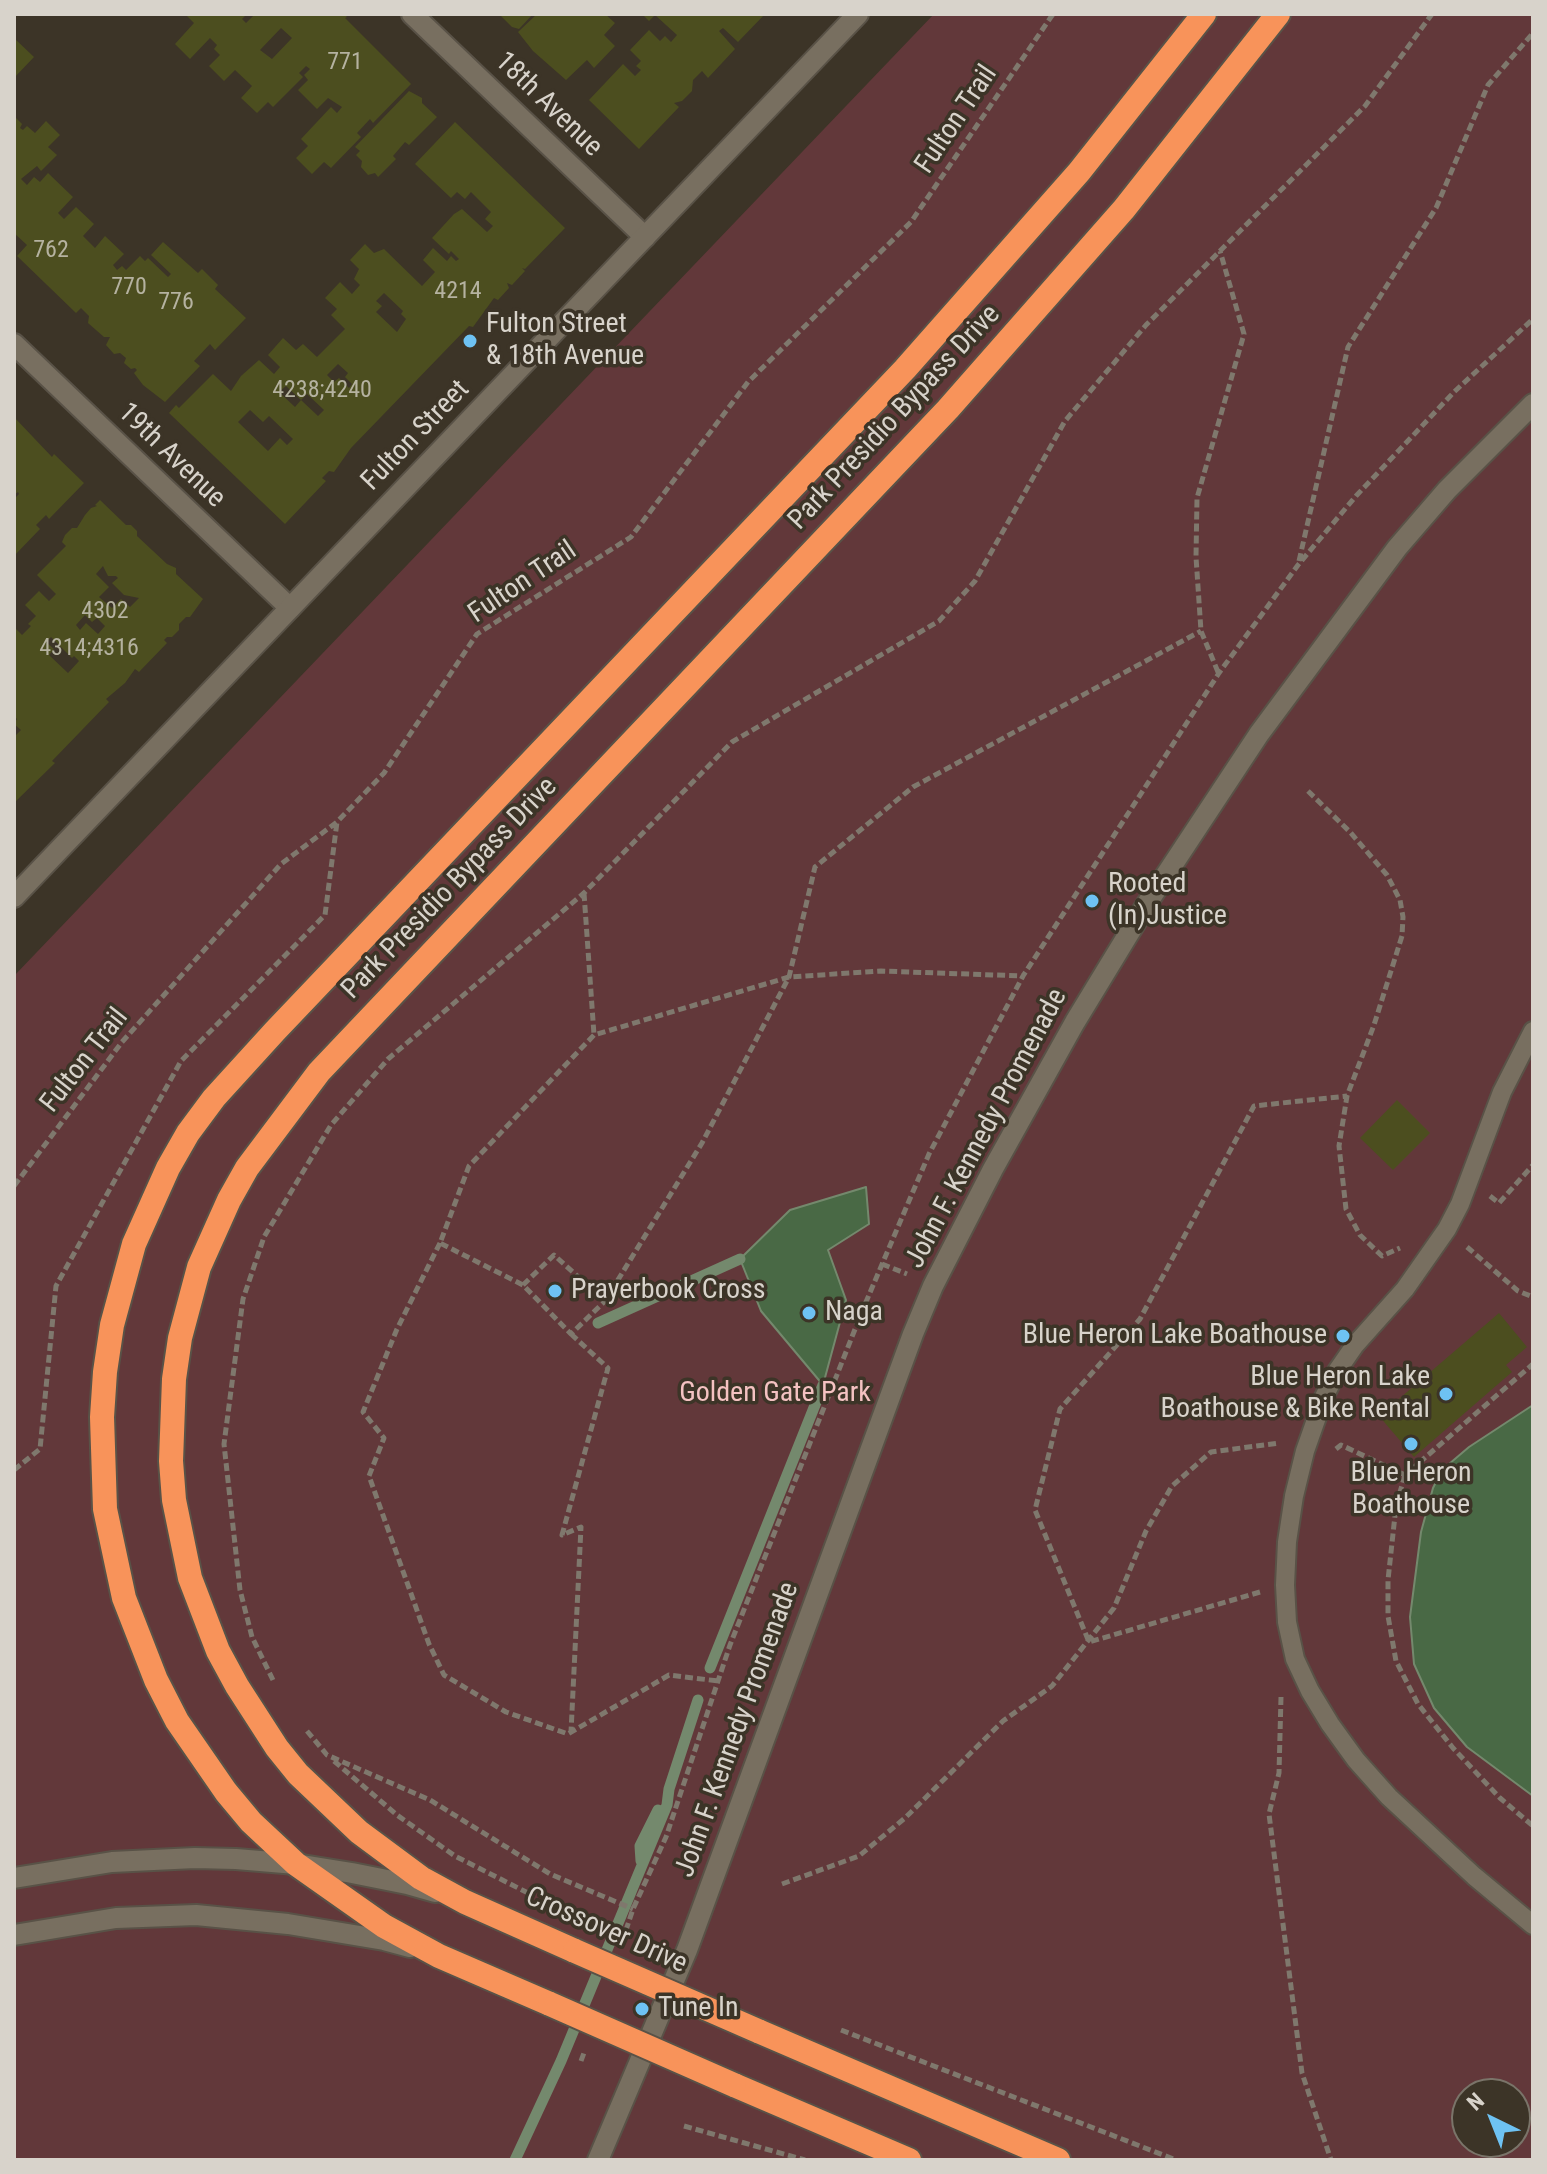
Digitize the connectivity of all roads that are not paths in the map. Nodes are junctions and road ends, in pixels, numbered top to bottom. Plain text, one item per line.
1 (412, 14) edge
2 (858, 14) edge
3 (1204, 14) edge
4 (1278, 14) edge
5 (645, 237) junction
6 (14, 344) edge
7 (1533, 404) edge
8 (290, 608) junction
9 (14, 897) edge
10 (1533, 1031) edge
11 (296, 1864) junction
12 (14, 1878) edge
13 (465, 1902) junction
14 (1533, 1925) edge
15 (14, 1935) edge
16 (439, 1956) junction
17 (598, 2160) edge
18 (909, 2160) edge
19 (1058, 2160) edge

1 - 5 street, 18th Avenue
2 - 5 street, Fulton Street
3 - 11 highway, Park Presidio Bypass Drive
4 - 13 highway, Park Presidio Bypass Drive
5 - 8 street, Fulton Street
6 - 8 street, 19th Avenue
7 - 17 street, John F. Kennedy Promenade
8 - 9 street, Fulton Street
10 - 14 lane
11 - 12 street, Crossover Drive
11 - 13 street, Crossover Drive
11 - 16 highway
13 - 19 highway, Crossover Drive, bridge
15 - 16 street
16 - 18 highway, bridge

